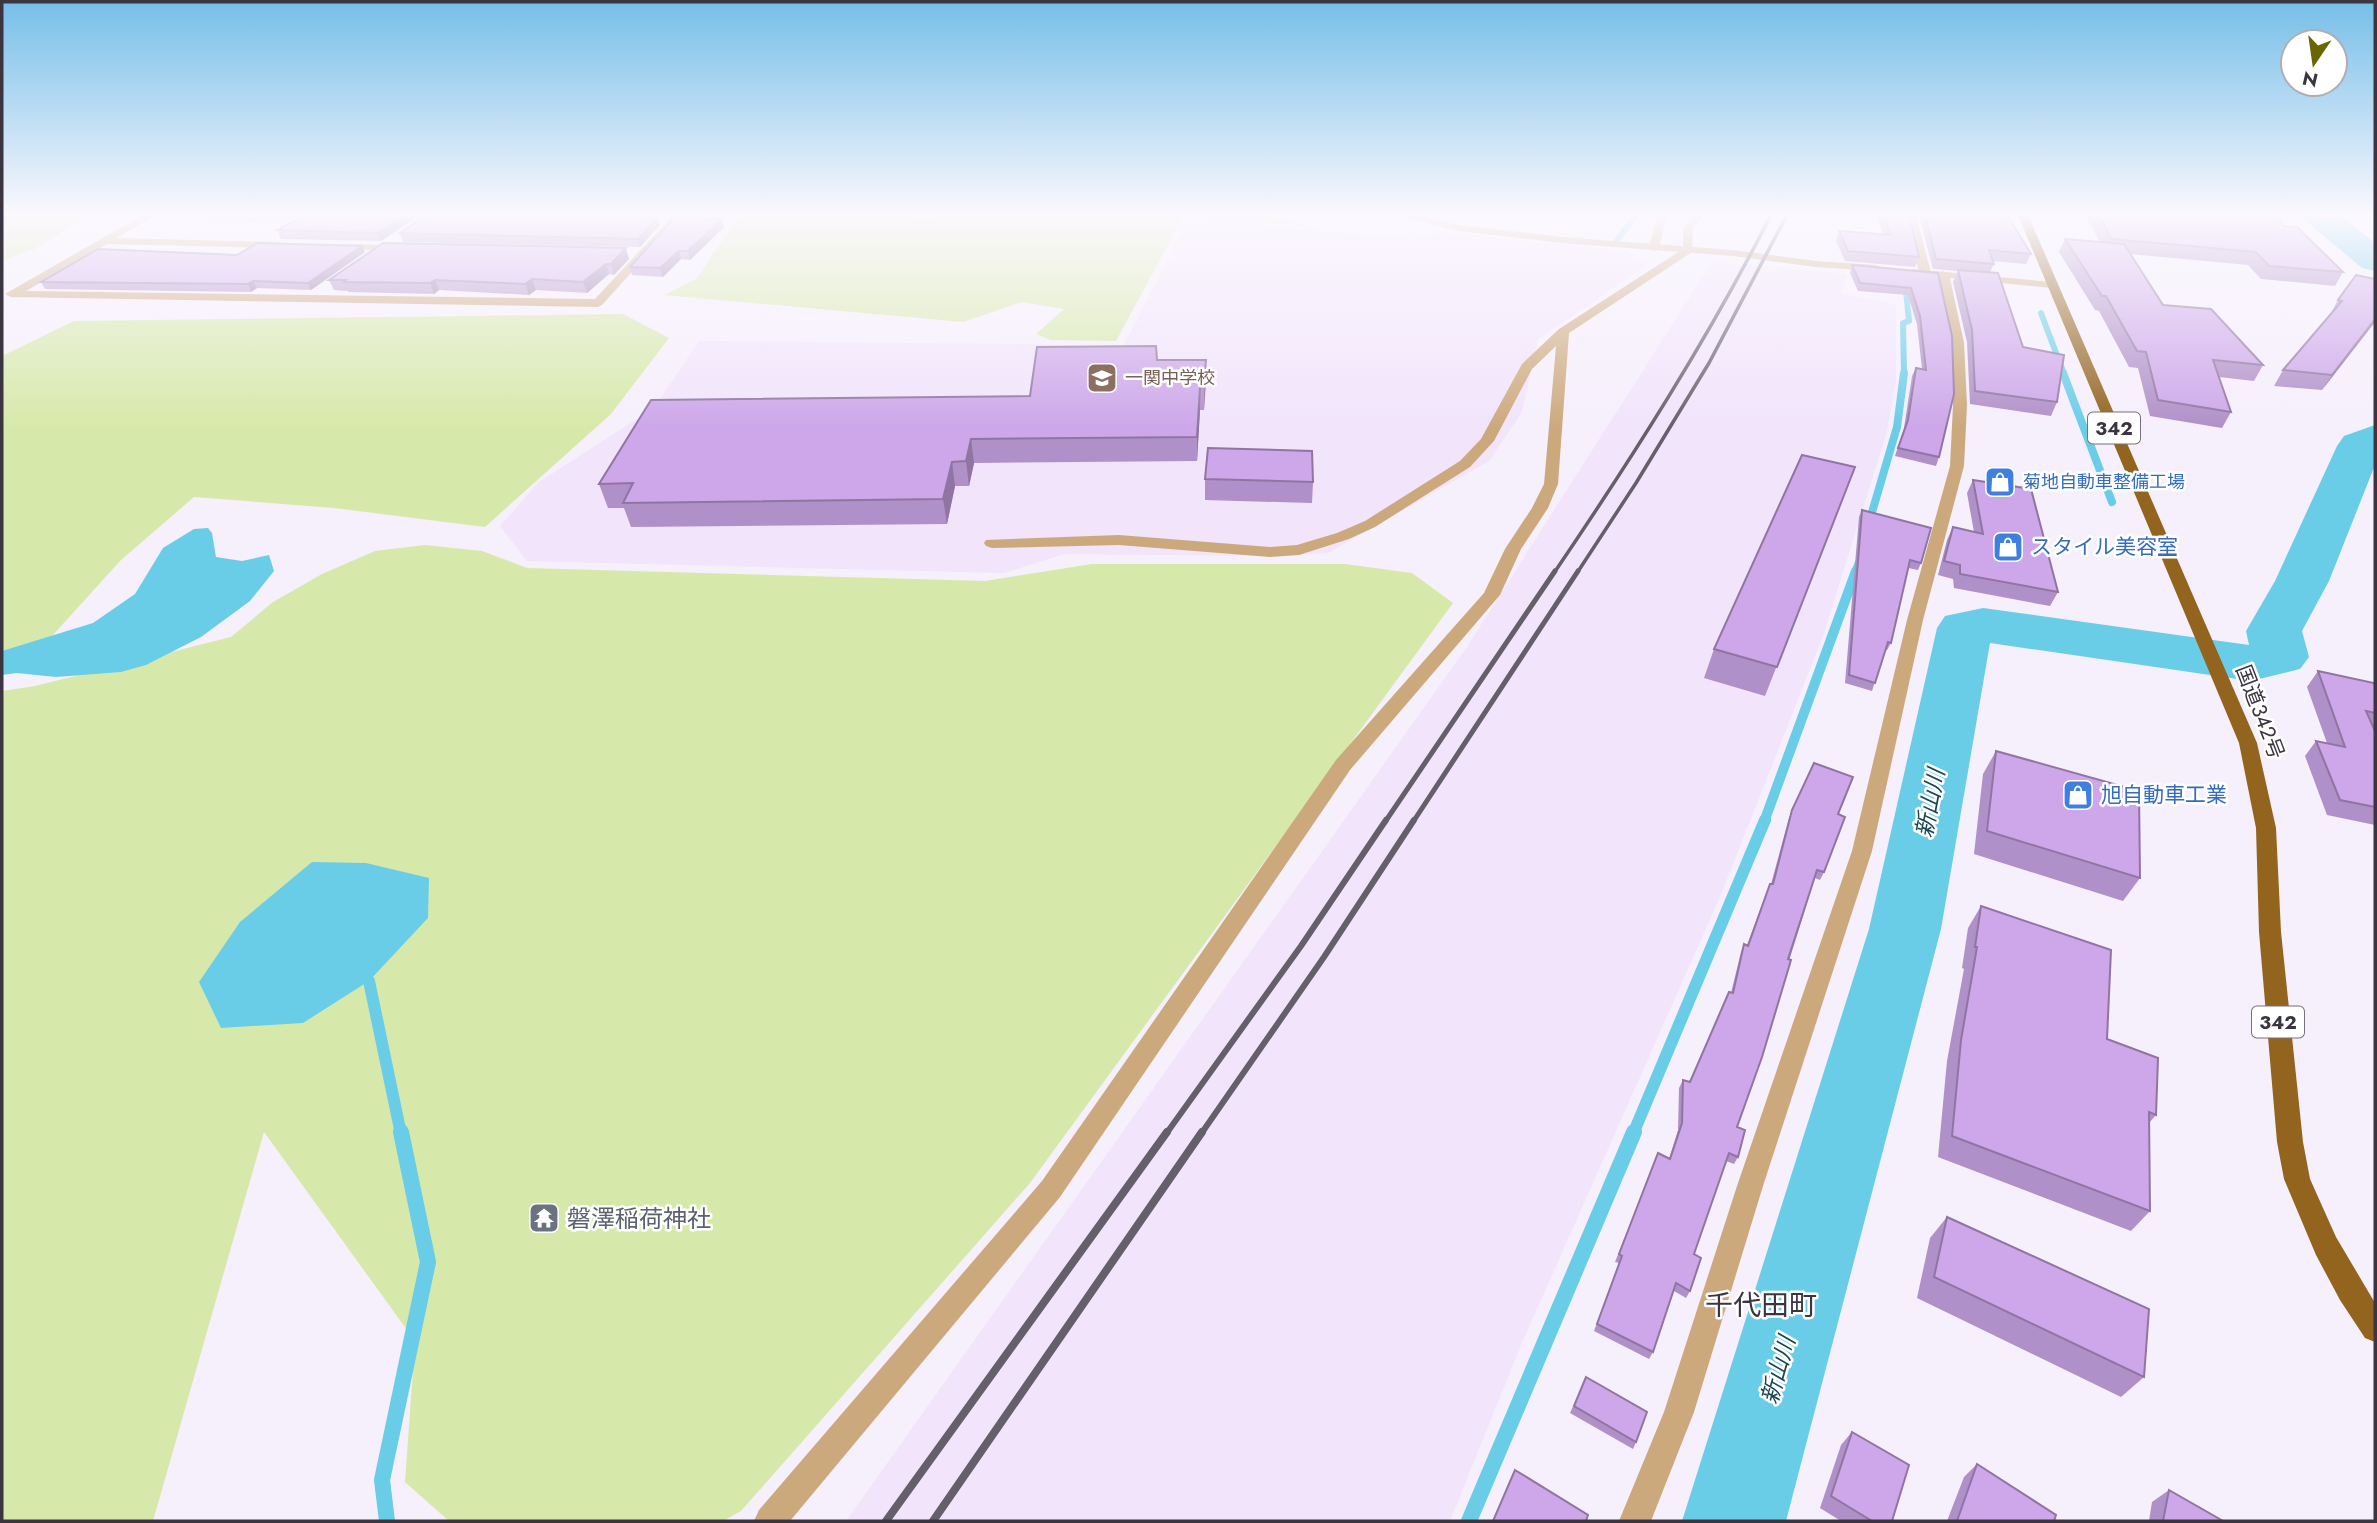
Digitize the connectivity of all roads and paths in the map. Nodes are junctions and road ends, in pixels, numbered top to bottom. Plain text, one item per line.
1 (26, 286) edge
2 (328, 286) edge
3 (613, 286) edge
4 (1633, 286) edge
5 (1938, 286) edge
6 (2052, 286) edge
7 (6, 297) edge
8 (310, 299) junction
9 (1563, 332) junction
10 (992, 543) dead end
11 (2375, 1328) edge
12 (770, 1521) edge
13 (1634, 1521) edge

1 - 7 street
2 - 8 street
3 - 8 street
4 - 9 street
5 - 13 street
6 - 11 highway, 国道342号 / 342
7 - 8 street
9 - 10 street
9 - 12 street

